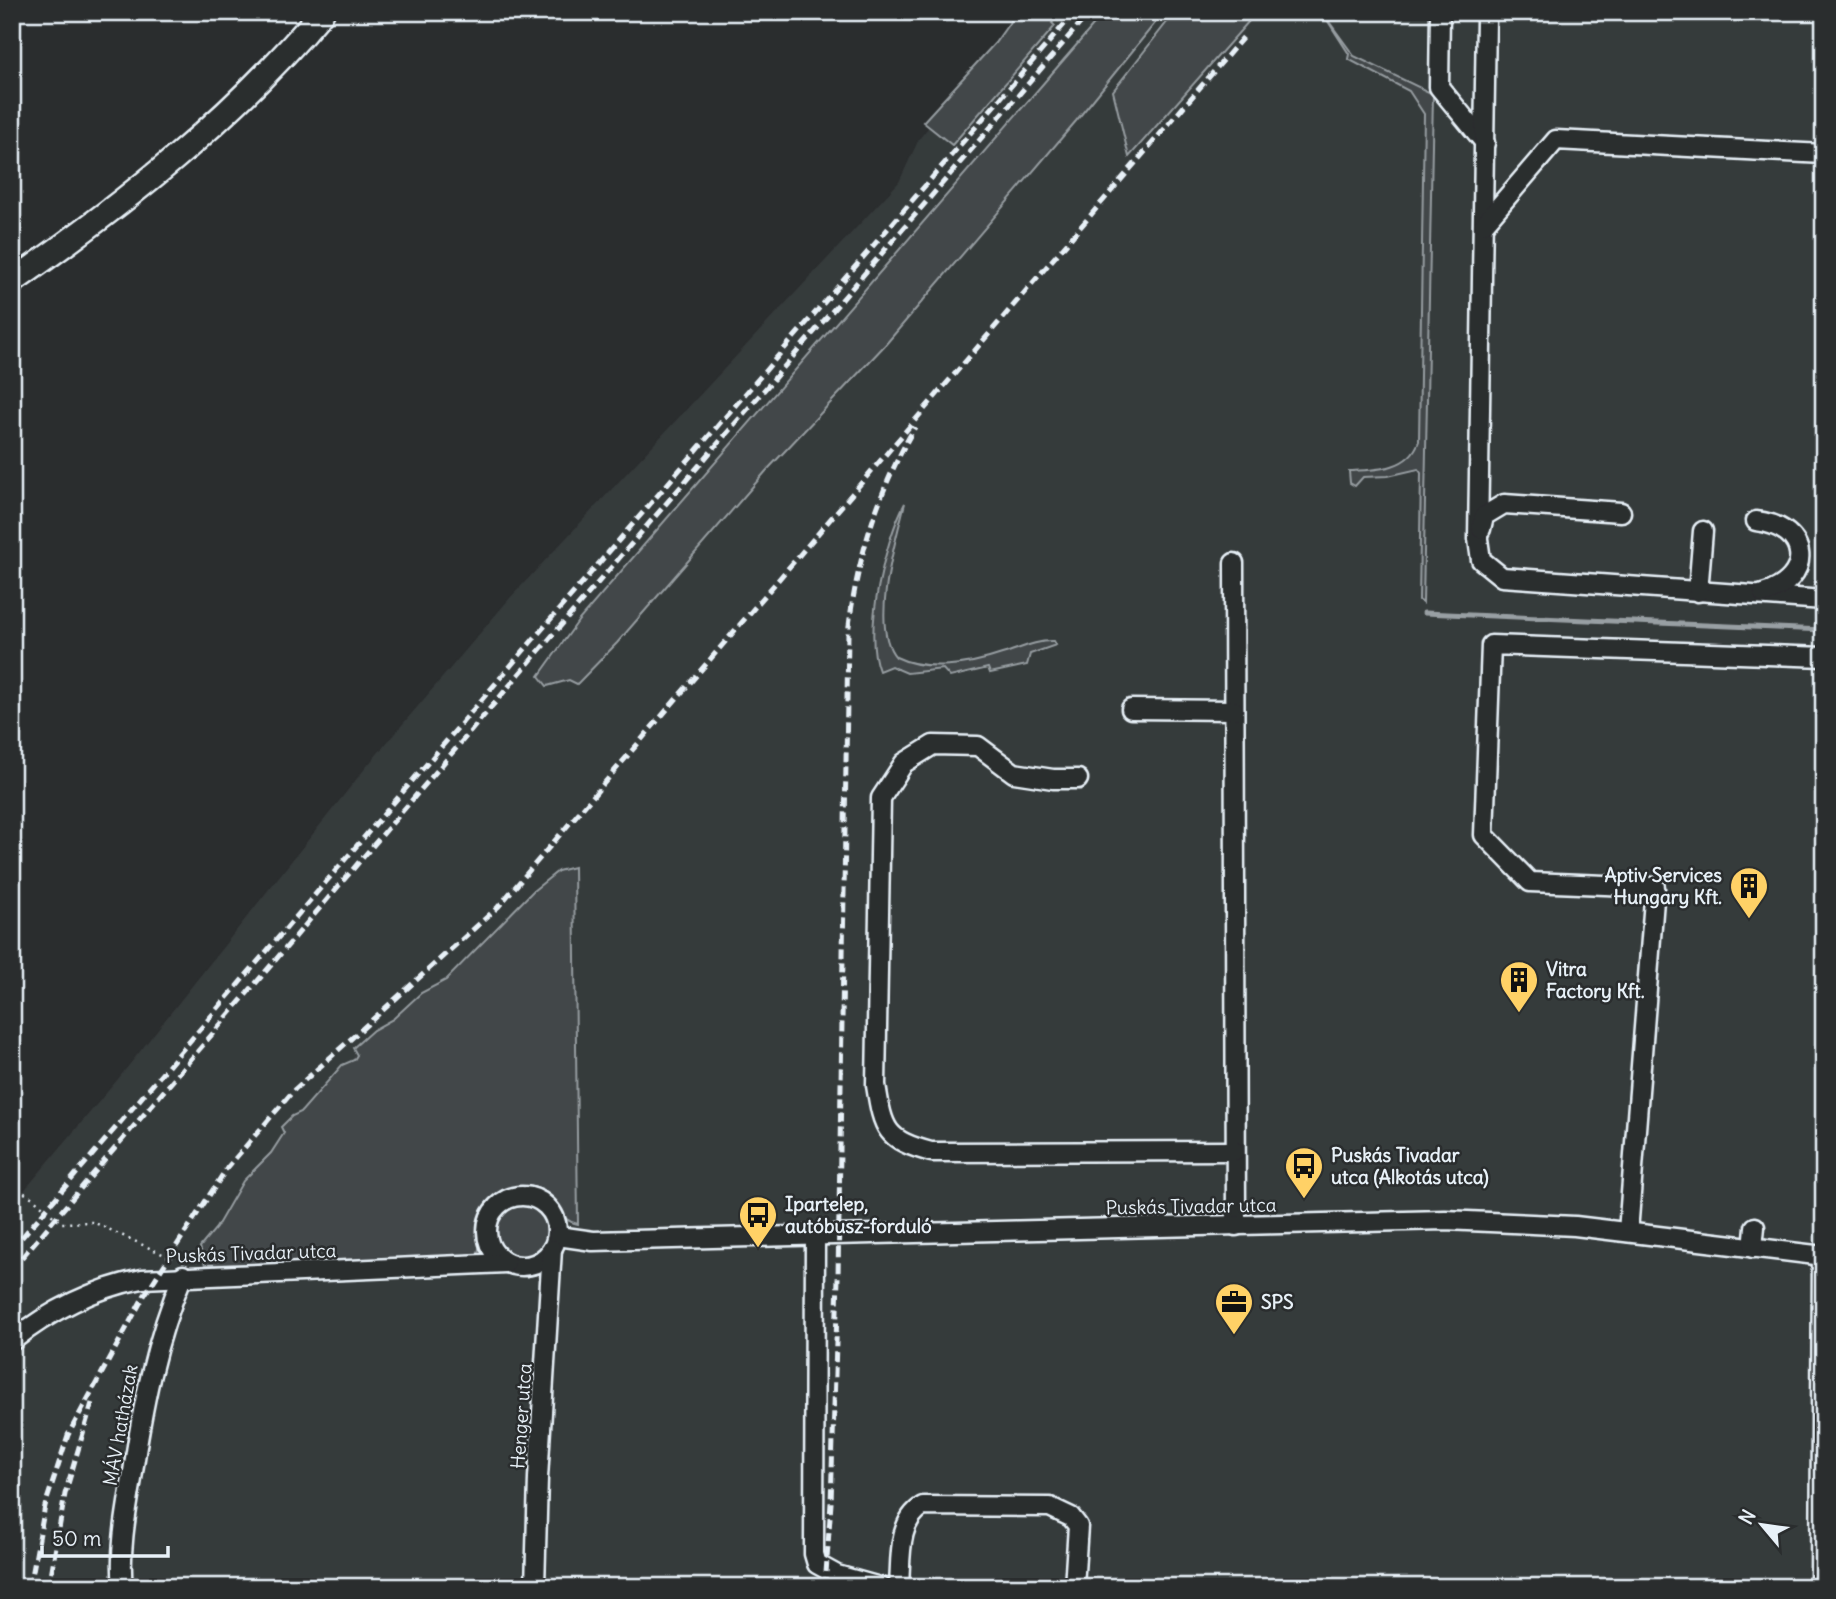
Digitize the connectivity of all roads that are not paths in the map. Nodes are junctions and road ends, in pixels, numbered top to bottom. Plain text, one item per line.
1 (322, 12) edge
2 (1440, 12) edge
3 (1486, 18) dead end
4 (1485, 143) junction
5 (1824, 154) edge
6 (1484, 224) junction
7 (12, 282) edge
8 (1621, 512) dead end
9 (1756, 521) dead end
10 (1703, 531) dead end
11 (1478, 539) junction
12 (1234, 563) dead end
13 (1793, 575) junction
14 (1699, 592) junction
15 (1756, 596) junction
16 (1824, 599) edge
17 (1824, 657) edge
18 (1131, 709) dead end
19 (1234, 710) junction
20 (1078, 779) dead end
21 (1236, 1151) junction
22 (1236, 1226) junction
23 (1755, 1227) dead end
24 (1628, 1232) junction
25 (815, 1236) junction
26 (555, 1243) junction
27 (1753, 1248) junction
28 (1823, 1256) edge
29 (506, 1263) junction
30 (183, 1275) junction
31 (12, 1341) edge
32 (123, 1587) edge
33 (535, 1587) edge
34 (880, 1587) edge
35 (899, 1587) edge
36 (1074, 1587) edge
37 (1820, 1587) edge

1 - 7 main road
2 - 4 street
3 - 4 street
4 - 6 street
5 - 6 street
6 - 11 street
8 - 11 street
9 - 13 street
10 - 14 street
11 - 14 street
12 - 19 street
13 - 15 street
13 - 16 street
14 - 15 street
15 - 16 street
17 - 24 street
18 - 19 street
19 - 21 street
20 - 21 street
21 - 22 street
22 - 24 street, Puskás Tivadar utca
22 - 25 street, Puskás Tivadar utca
23 - 27 street
24 - 27 street, Puskás Tivadar utca
25 - 26 street, Puskás Tivadar utca
25 - 34 street
26 - 29 street, Puskás Tivadar utca
26 - 29 street
26 - 33 street, Henger utca
27 - 28 street, Puskás Tivadar utca
28 - 37 street
29 - 30 street, Puskás Tivadar utca
30 - 31 street, Puskás Tivadar utca
30 - 32 street, MÁV hatházak
35 - 36 street

